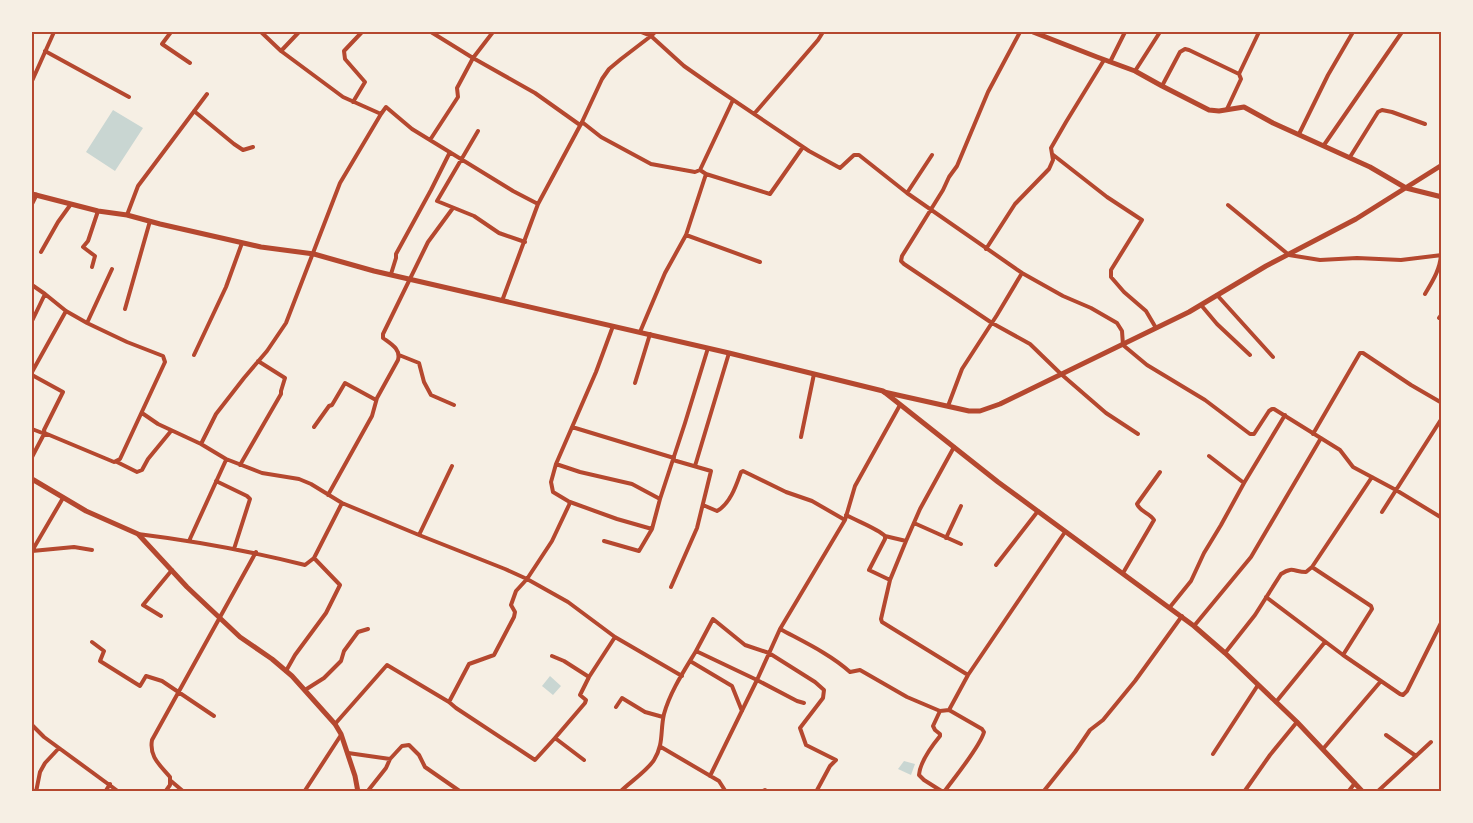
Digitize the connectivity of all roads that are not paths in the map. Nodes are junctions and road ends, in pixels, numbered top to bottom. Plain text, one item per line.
1 (54, 32) edge
2 (171, 32) edge
3 (261, 32) edge
4 (299, 32) edge
5 (362, 32) edge
6 (431, 32) edge
7 (493, 32) edge
8 (640, 32) edge
9 (655, 32) edge
10 (823, 32) edge
11 (1020, 32) edge
12 (1033, 32) edge
13 (1125, 32) edge
14 (1160, 32) edge
15 (1259, 32) edge
16 (1353, 32) edge
17 (1402, 32) edge
18 (1044, 33) edge
19 (651, 36) junction
20 (45, 51) junction
21 (281, 51) junction
22 (473, 58) junction
23 (1104, 60) junction
24 (1110, 62) junction
25 (190, 63) dead end
26 (1135, 71) junction
27 (1239, 74) junction
28 (32, 81) edge
29 (1162, 86) junction
30 (207, 94) dead end
31 (129, 97) dead end
32 (733, 100) junction
33 (353, 102) junction
34 (1227, 109) junction
35 (194, 111) junction
36 (381, 114) junction
37 (754, 114) junction
38 (581, 123) junction
39 (1425, 124) dead end
40 (478, 131) dead end
41 (1299, 134) junction
42 (430, 140) junction
43 (1324, 145) junction
44 (253, 147) dead end
45 (803, 147) junction
46 (450, 152) junction
47 (1052, 154) junction
48 (932, 155) dead end
49 (1350, 157) junction
50 (461, 158) junction
51 (1442, 165) edge
52 (700, 170) junction
53 (706, 174) junction
54 (1406, 188) junction
55 (907, 193) junction
56 (34, 194) edge
57 (1442, 197) edge
58 (32, 203) edge
59 (71, 204) junction
60 (538, 204) junction
61 (1228, 205) dead end
62 (453, 208) junction
63 (931, 210) junction
64 (98, 211) junction
65 (127, 215) junction
66 (150, 221) junction
67 (686, 235) junction
68 (525, 242) junction
69 (242, 243) junction
70 (986, 249) junction
71 (41, 252) dead end
72 (314, 254) junction
73 (1288, 255) junction
74 (1441, 255) edge
75 (760, 262) dead end
76 (92, 267) dead end
77 (112, 269) dead end
78 (1022, 273) junction
79 (391, 274) junction
80 (411, 278) junction
81 (32, 285) edge
82 (45, 294) junction
83 (1425, 294) dead end
84 (1217, 295) junction
85 (502, 301) junction
86 (1201, 305) junction
87 (125, 309) dead end
88 (66, 311) junction
89 (32, 321) edge
90 (87, 323) junction
91 (992, 323) junction
92 (614, 326) junction
93 (1156, 328) junction
94 (640, 332) junction
95 (650, 334) junction
96 (1123, 345) junction
97 (708, 348) junction
98 (729, 352) junction
99 (194, 355) dead end
100 (1250, 355) dead end
101 (399, 356) junction
102 (1274, 357) dead end
103 (258, 361) junction
104 (32, 374) edge
105 (814, 374) junction
106 (1061, 374) junction
107 (635, 383) dead end
108 (883, 392) junction
109 (376, 400) junction
110 (1442, 403) edge
111 (454, 405) dead end
112 (900, 405) junction
113 (948, 406) junction
114 (142, 412) junction
115 (1285, 416) junction
116 (1442, 418) edge
117 (314, 427) dead end
118 (572, 427) junction
119 (32, 429) edge
120 (171, 430) junction
121 (45, 434) junction
122 (1138, 434) dead end
123 (1313, 434) junction
124 (801, 437) dead end
125 (1321, 438) junction
126 (201, 444) junction
127 (954, 447) junction
128 (1209, 456) dead end
129 (32, 457) edge
130 (226, 459) junction
131 (674, 459) junction
132 (117, 462) junction
133 (556, 464) junction
134 (240, 465) junction
135 (452, 466) dead end
136 (695, 466) junction
137 (1160, 472) dead end
138 (1372, 477) junction
139 (32, 480) edge
140 (216, 481) junction
141 (1244, 483) junction
142 (1396, 490) junction
143 (328, 495) junction
144 (63, 498) junction
145 (660, 499) junction
146 (570, 502) junction
147 (342, 503) junction
148 (703, 505) junction
149 (961, 506) dead end
150 (1039, 511) junction
151 (1382, 512) dead end
152 (846, 514) junction
153 (1442, 518) edge
154 (845, 520) junction
155 (914, 523) junction
156 (652, 529) junction
157 (1065, 532) junction
158 (138, 534) junction
159 (419, 535) junction
160 (885, 536) junction
161 (946, 538) junction
162 (189, 541) junction
163 (604, 541) dead end
164 (906, 541) junction
165 (961, 544) dead end
166 (234, 549) junction
167 (92, 550) dead end
168 (32, 551) edge
169 (256, 552) junction
170 (314, 558) junction
171 (996, 565) dead end
172 (1312, 567) junction
173 (172, 570) junction
174 (1123, 573) junction
175 (527, 579) junction
176 (890, 580) junction
177 (671, 587) dead end
178 (1266, 597) junction
179 (1170, 607) junction
180 (160, 616) dead end
181 (1182, 616) junction
182 (219, 618) junction
183 (1442, 621) edge
184 (1194, 626) junction
185 (780, 629) junction
186 (368, 630) dead end
187 (615, 637) junction
188 (92, 642) dead end
189 (1325, 642) junction
190 (696, 651) junction
191 (769, 653) junction
192 (1225, 653) junction
193 (1343, 655) junction
194 (552, 656) dead end
195 (690, 662) junction
196 (286, 671) junction
197 (968, 675) junction
198 (682, 676) junction
199 (589, 677) junction
200 (757, 680) junction
201 (1381, 681) junction
202 (1258, 685) junction
203 (305, 690) junction
204 (178, 692) junction
205 (449, 702) junction
206 (1276, 702) junction
207 (804, 703) dead end
208 (616, 707) dead end
209 (950, 710) junction
210 (742, 711) junction
211 (940, 711) junction
212 (214, 716) dead end
213 (663, 717) junction
214 (1297, 722) junction
215 (335, 724) junction
216 (32, 725) edge
217 (341, 734) junction
218 (1386, 735) dead end
219 (555, 738) junction
220 (1431, 742) dead end
221 (661, 747) junction
222 (59, 748) junction
223 (1323, 750) junction
224 (348, 753) junction
225 (1213, 754) dead end
226 (1416, 756) junction
227 (390, 759) junction
228 (584, 760) dead end
229 (710, 776) junction
230 (171, 781) junction
231 (1355, 783) junction
232 (110, 784) junction
233 (620, 791) edge
234 (36, 792) edge
235 (105, 792) edge
236 (120, 792) edge
237 (165, 792) edge
238 (184, 792) edge
239 (304, 792) edge
240 (358, 792) edge
241 (367, 792) edge
242 (461, 792) edge
243 (726, 792) edge
244 (761, 792) edge
245 (767, 792) edge
246 (816, 792) edge
247 (943, 792) edge
248 (1043, 792) edge
249 (1244, 792) edge
250 (1348, 792) edge
251 (1363, 792) edge
252 (1377, 792) edge

1 - 20 street
2 - 25 street
3 - 21 street
4 - 21 street
5 - 33 street
6 - 22 street
7 - 22 street
8 - 19 street
9 - 19 street
10 - 37 street
11 - 63 street
12 - 18 main road
13 - 24 street
14 - 26 street
15 - 27 street
16 - 41 street
17 - 43 street
18 - 23 main road
19 - 32 street
19 - 38 street
20 - 28 street
20 - 31 street
21 - 33 street
22 - 38 street
22 - 42 street
23 - 24 main road
23 - 47 street
24 - 26 main road
26 - 29 main road
27 - 29 street
27 - 34 street
29 - 34 main road
30 - 35 street
32 - 37 street
32 - 52 street
33 - 36 street
34 - 41 main road
35 - 44 street
35 - 65 street
36 - 42 street
36 - 72 street
37 - 45 street
38 - 52 street
38 - 60 street
39 - 49 street
40 - 50 street
41 - 43 main road
42 - 46 street
43 - 49 main road
45 - 53 street
45 - 55 street
46 - 50 street
46 - 79 street
47 - 70 street
47 - 93 street
48 - 55 street
49 - 54 main road
50 - 60 street
50 - 62 street
51 - 54 main road
52 - 53 street
53 - 67 street
54 - 57 main road
54 - 73 main road
55 - 63 street
56 - 58 main road
56 - 59 main road
59 - 64 main road
59 - 71 street
60 - 68 street
61 - 73 street
62 - 68 street
62 - 80 street
63 - 70 street
63 - 91 street
64 - 65 main road
64 - 76 street
65 - 66 main road
66 - 69 main road
66 - 87 street
67 - 75 street
67 - 94 street
68 - 85 street
69 - 72 main road
69 - 99 street
70 - 78 street
72 - 79 main road
72 - 103 street
73 - 74 street
73 - 84 main road
74 - 83 street
77 - 90 street
78 - 91 street
78 - 96 street
79 - 80 main road
80 - 85 main road
80 - 101 street
81 - 82 street
82 - 88 street
82 - 89 street
84 - 86 main road
84 - 102 street
85 - 92 main road
86 - 93 main road
86 - 100 street
88 - 90 street
88 - 104 street
90 - 114 street
91 - 106 street
91 - 113 street
92 - 94 main road
92 - 118 street
93 - 96 main road
94 - 95 main road
95 - 97 main road
95 - 107 street
96 - 106 main road
96 - 115 street
97 - 98 main road
97 - 131 street
98 - 105 main road
98 - 136 street
101 - 109 street
101 - 111 street
103 - 126 street
103 - 134 street
104 - 121 street
105 - 108 main road
105 - 124 street
106 - 113 main road
106 - 122 street
108 - 112 main road
108 - 113 main road
109 - 117 street
109 - 143 street
110 - 123 street
112 - 127 main road
112 - 152 street
114 - 120 street
114 - 132 street
115 - 123 street
115 - 141 street
116 - 142 street
118 - 131 street
118 - 133 street
119 - 121 street
120 - 126 street
120 - 132 street
121 - 129 street
121 - 132 street
123 - 125 street
125 - 138 street
125 - 184 street
126 - 130 street
127 - 150 main road
127 - 155 street
128 - 141 street
130 - 134 street
130 - 140 street
131 - 136 street
131 - 145 street
133 - 145 street
133 - 146 street
134 - 143 street
135 - 159 street
136 - 148 street
137 - 174 street
138 - 142 street
138 - 172 street
139 - 144 main road
140 - 162 street
140 - 166 street
141 - 179 street
142 - 151 street
142 - 153 street
143 - 147 street
144 - 158 main road
144 - 168 street
145 - 156 street
146 - 156 street
146 - 175 street
147 - 159 street
147 - 170 street
148 - 154 street
148 - 177 street
149 - 161 street
150 - 157 main road
150 - 171 street
152 - 154 street
152 - 160 street
154 - 185 street
155 - 161 street
155 - 164 street
156 - 163 street
157 - 174 main road
157 - 197 street
158 - 162 street
158 - 173 main road
159 - 175 street
160 - 164 street
160 - 176 street
161 - 165 street
162 - 166 street
164 - 176 street
166 - 169 street
167 - 168 street
169 - 170 street
169 - 182 street
170 - 196 street
172 - 178 street
172 - 193 street
173 - 180 street
173 - 182 main road
174 - 179 main road
175 - 187 street
175 - 205 street
176 - 197 street
178 - 189 street
178 - 192 street
179 - 181 main road
181 - 184 main road
181 - 248 street
182 - 196 main road
182 - 204 street
183 - 201 street
184 - 192 main road
185 - 191 street
185 - 211 street
186 - 203 street
187 - 198 street
187 - 199 street
188 - 204 street
189 - 193 street
189 - 206 street
190 - 191 street
190 - 195 street
190 - 200 street
191 - 200 street
191 - 246 street
192 - 202 main road
193 - 201 street
194 - 199 street
195 - 198 street
195 - 210 street
196 - 203 main road
197 - 209 street
198 - 213 street
199 - 219 street
200 - 207 street
200 - 210 street
201 - 223 street
202 - 206 main road
202 - 225 street
203 - 215 main road
204 - 212 street
204 - 230 street
205 - 215 street
205 - 219 street
206 - 214 main road
208 - 213 street
209 - 211 street
209 - 247 street
210 - 229 street
211 - 247 street
213 - 221 street
214 - 223 main road
214 - 249 street
215 - 217 main road
216 - 222 street
217 - 224 main road
217 - 239 street
218 - 226 street
219 - 228 street
220 - 226 street
221 - 229 street
221 - 233 street
222 - 232 street
222 - 234 street
223 - 231 main road
224 - 227 street
224 - 240 main road
226 - 252 street
227 - 241 street
227 - 242 street
229 - 243 street
230 - 237 street
230 - 238 street
231 - 250 street
231 - 251 main road
232 - 235 street
232 - 236 street
244 - 245 street

